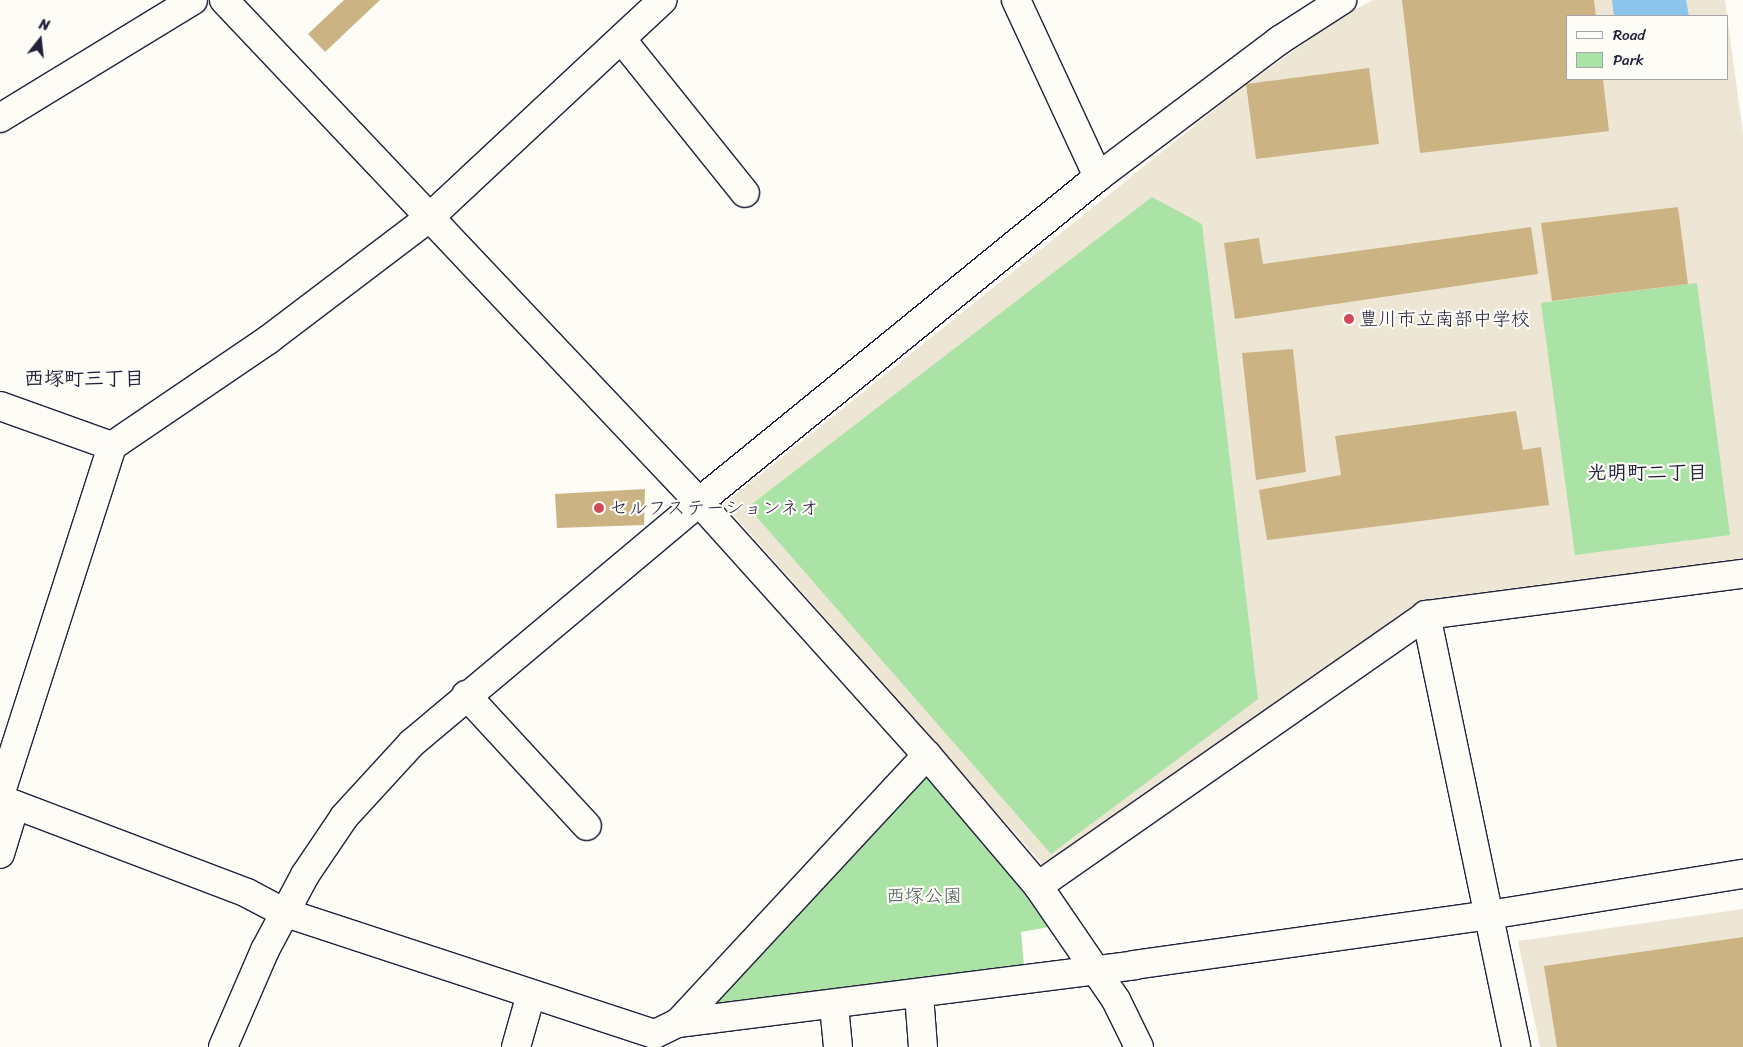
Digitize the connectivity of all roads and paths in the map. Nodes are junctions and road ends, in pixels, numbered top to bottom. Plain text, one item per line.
1 (193, 0) edge
2 (224, 0) edge
3 (663, 0) edge
4 (1016, 0) edge
5 (1342, 0) edge
6 (622, 40) junction
7 (0, 118) edge
8 (1098, 177) junction
9 (745, 193) dead end
10 (430, 217) junction
11 (0, 406) edge
12 (112, 446) junction
13 (700, 502) junction
14 (1743, 574) edge
15 (1426, 615) junction
16 (466, 695) junction
17 (927, 755) junction
18 (5, 799) edge
19 (587, 826) dead end
20 (0, 854) edge
21 (1743, 874) edge
22 (1038, 886) junction
23 (283, 912) junction
24 (1489, 915) junction
25 (1096, 970) junction
26 (531, 994) junction
27 (919, 995) junction
28 (834, 1006) junction
29 (663, 1035) edge
30 (223, 1047) edge
31 (516, 1047) edge
32 (838, 1047) edge
33 (923, 1047) edge
34 (1139, 1047) edge
35 (1516, 1047) edge

1 - 7 street
2 - 10 street
3 - 6 street
4 - 8 street
5 - 8 street
6 - 9 street
6 - 10 street
8 - 13 street
10 - 12 street
10 - 13 street
11 - 12 street
12 - 18 street
13 - 16 street
13 - 17 street
14 - 15 street
15 - 22 street
15 - 24 street
16 - 19 street
16 - 23 street
17 - 22 street
17 - 29 street
18 - 20 street
18 - 23 street
21 - 24 street
22 - 25 street
23 - 26 street
23 - 30 street
24 - 25 street
24 - 35 street
25 - 27 street
25 - 34 street
26 - 29 street
26 - 31 street
27 - 28 street
27 - 33 street
28 - 29 street
28 - 32 street

